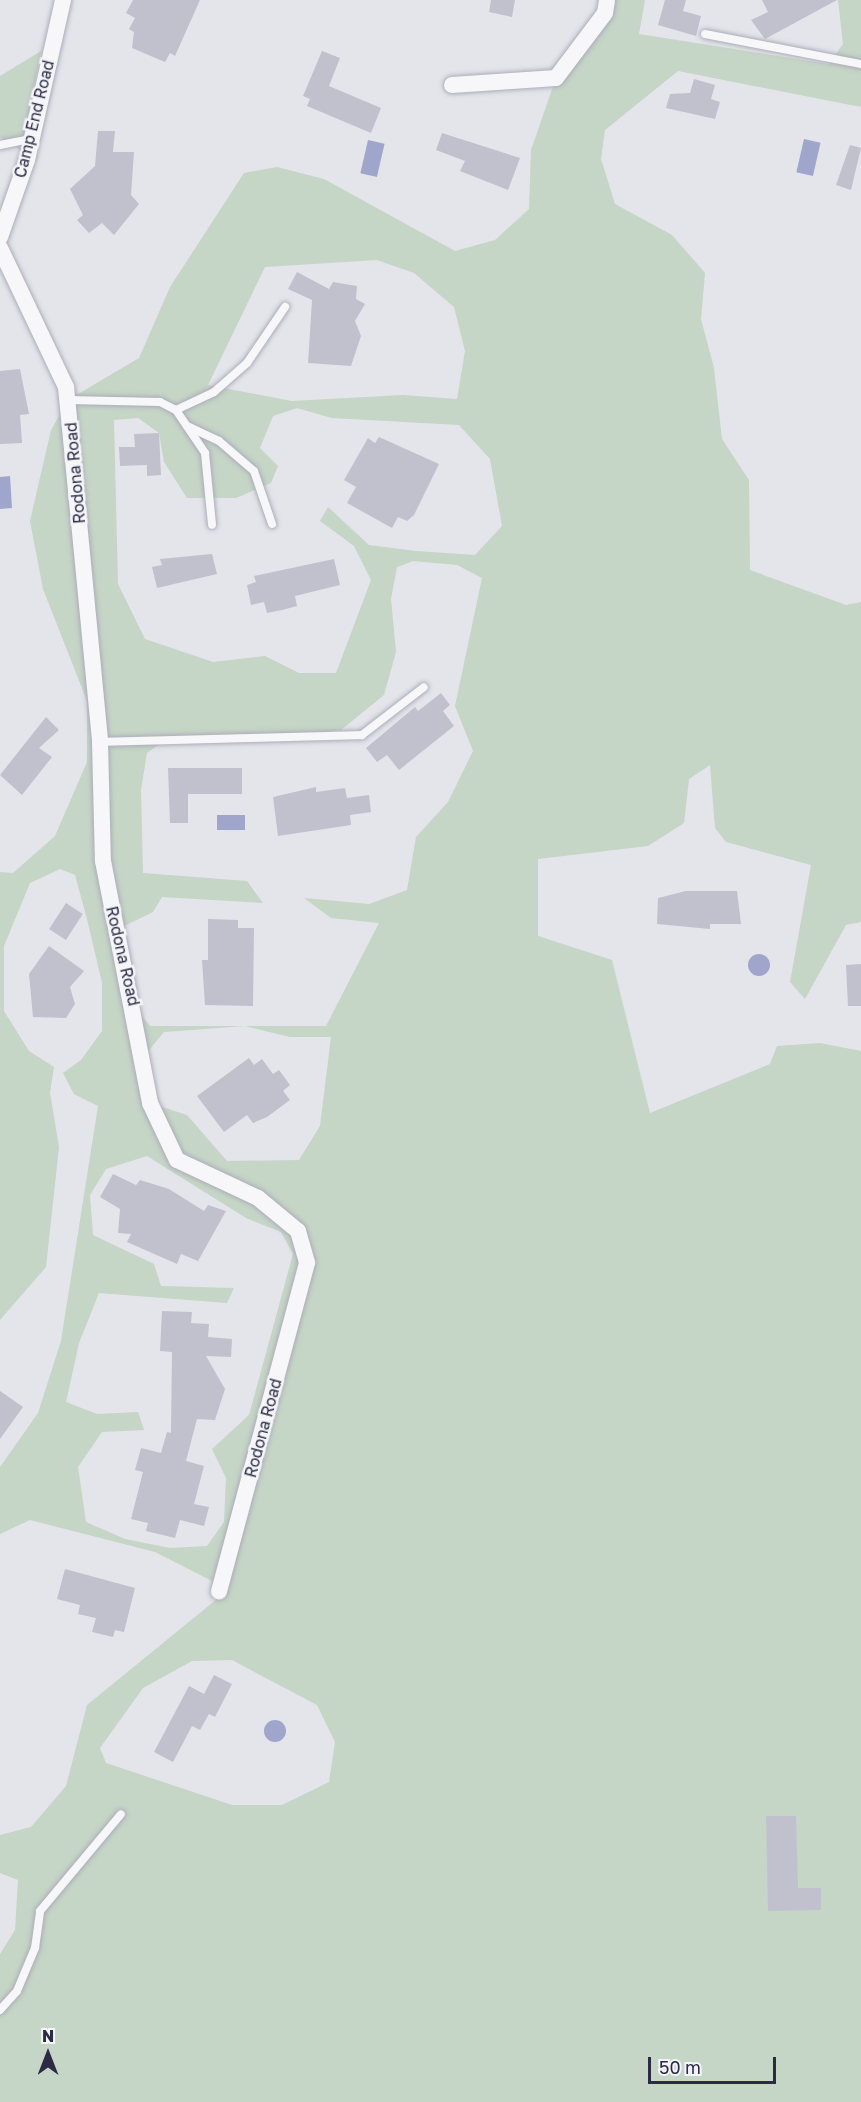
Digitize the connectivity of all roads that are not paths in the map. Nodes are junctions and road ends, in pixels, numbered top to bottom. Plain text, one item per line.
1 (63, 0) edge
2 (607, 0) edge
3 (705, 34) dead end
4 (861, 64) edge
5 (452, 85) dead end
6 (32, 139) junction
7 (0, 145) edge
8 (0, 237) edge
9 (0, 248) edge
10 (285, 308) dead end
11 (68, 400) junction
12 (176, 410) junction
13 (186, 426) junction
14 (272, 524) dead end
15 (212, 525) dead end
16 (424, 687) dead end
17 (100, 742) junction
18 (219, 1591) dead end
19 (121, 1814) dead end
20 (0, 2010) edge

1 - 6 street, Camp End Road
2 - 5 street
3 - 4 lane
6 - 7 lane
6 - 8 street, Camp End Road
9 - 11 street, Rodona Road
10 - 12 lane
11 - 12 lane
11 - 17 street, Rodona Road
12 - 13 lane
13 - 14 lane
13 - 15 lane
16 - 17 lane
17 - 18 street, Rodona Road
19 - 20 lane

